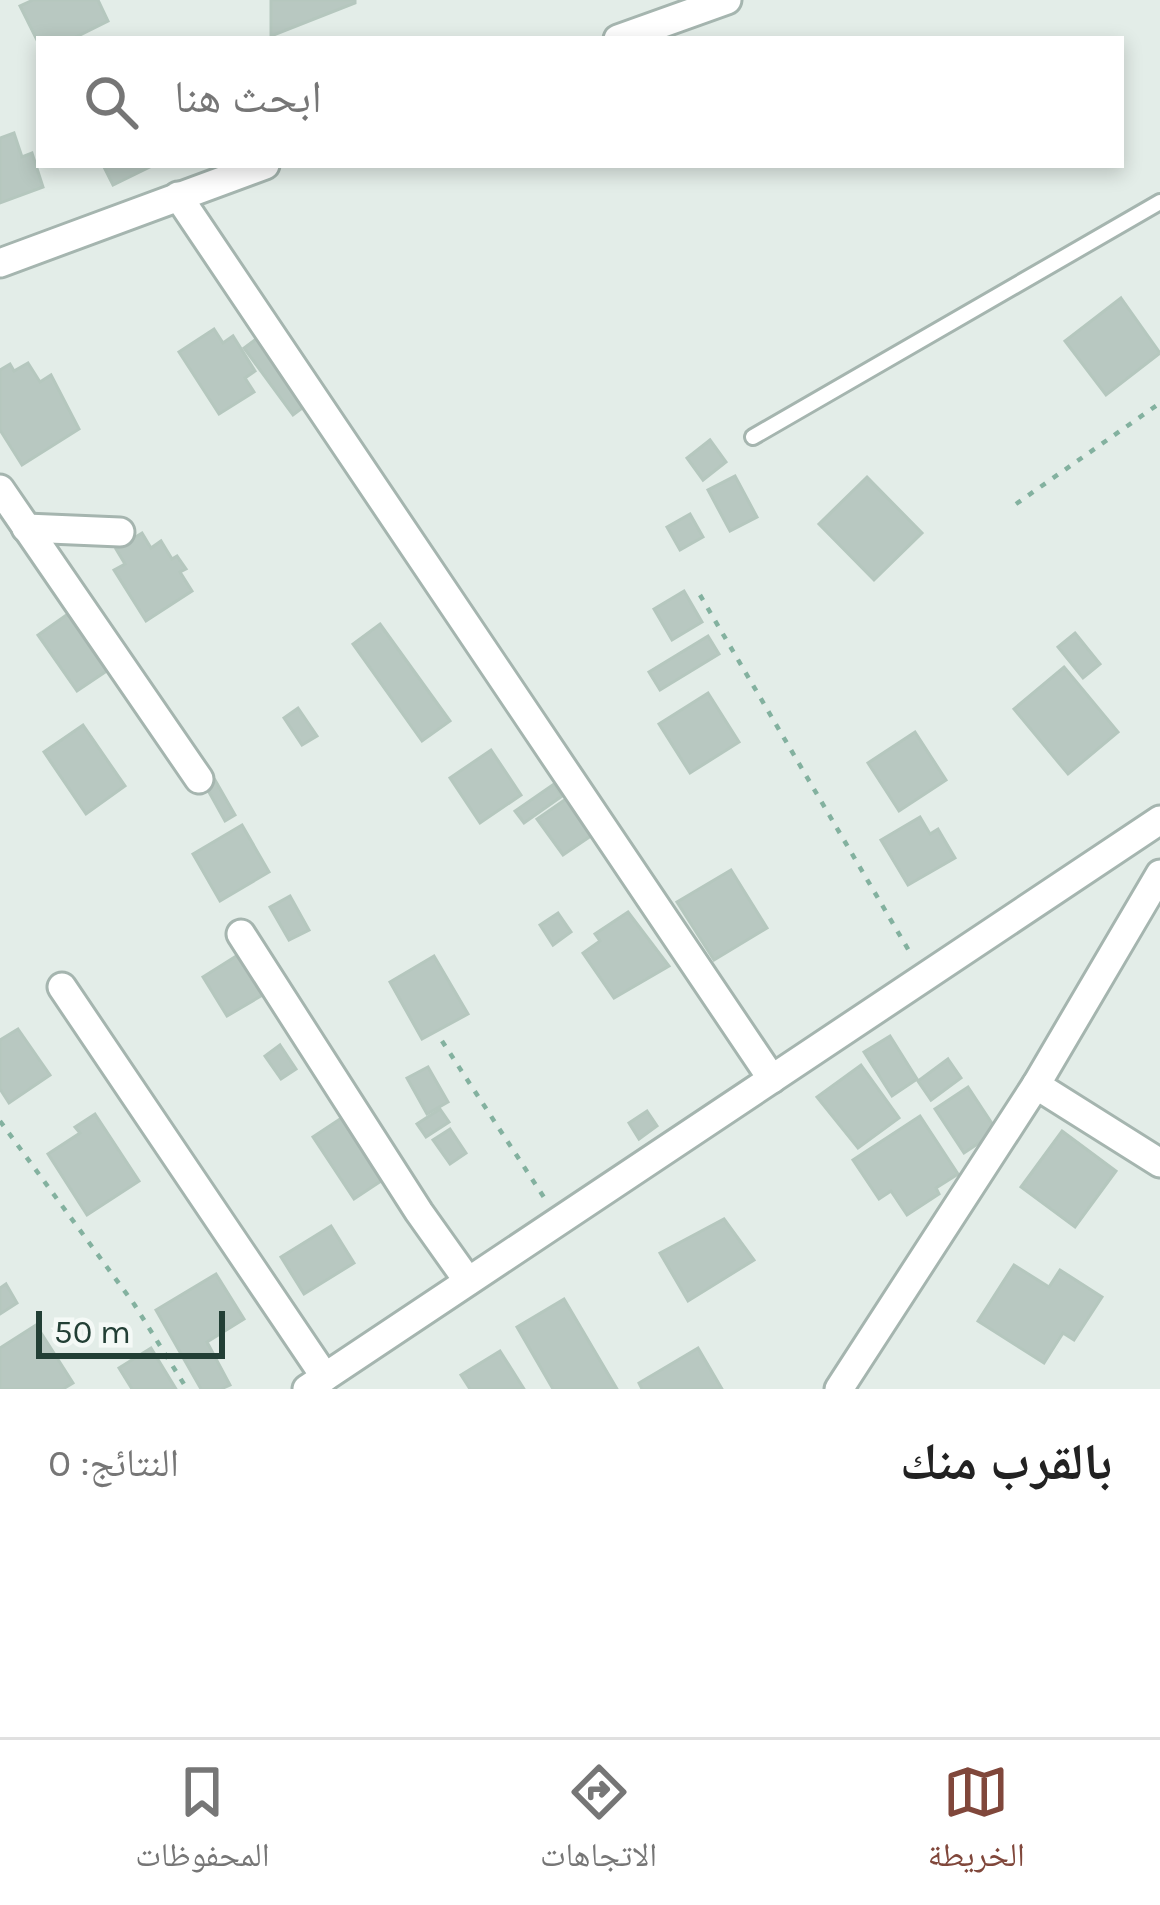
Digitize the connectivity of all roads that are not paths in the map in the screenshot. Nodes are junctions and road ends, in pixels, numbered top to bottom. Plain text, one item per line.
1 (728, 0) edge
2 (626, 36) edge
3 (257, 168) edge
4 (178, 196) junction
5 (1160, 202) edge
6 (0, 263) edge
7 (753, 437) dead end
8 (0, 489) edge
9 (26, 528) junction
10 (119, 532) dead end
11 (199, 779) dead end
12 (1160, 820) edge
13 (1160, 874) edge
14 (241, 934) dead end
15 (62, 987) dead end
16 (772, 1078) junction
17 (1036, 1085) junction
18 (1160, 1163) edge
19 (468, 1281) junction
20 (316, 1383) edge
21 (839, 1389) edge

1 - 2 street
3 - 4 street
4 - 6 street
4 - 16 street
5 - 7 lane
8 - 9 street
9 - 10 street
9 - 11 street
12 - 16 street
13 - 17 street
14 - 19 street
15 - 20 street
16 - 19 street
17 - 18 street
17 - 21 street
19 - 20 street

